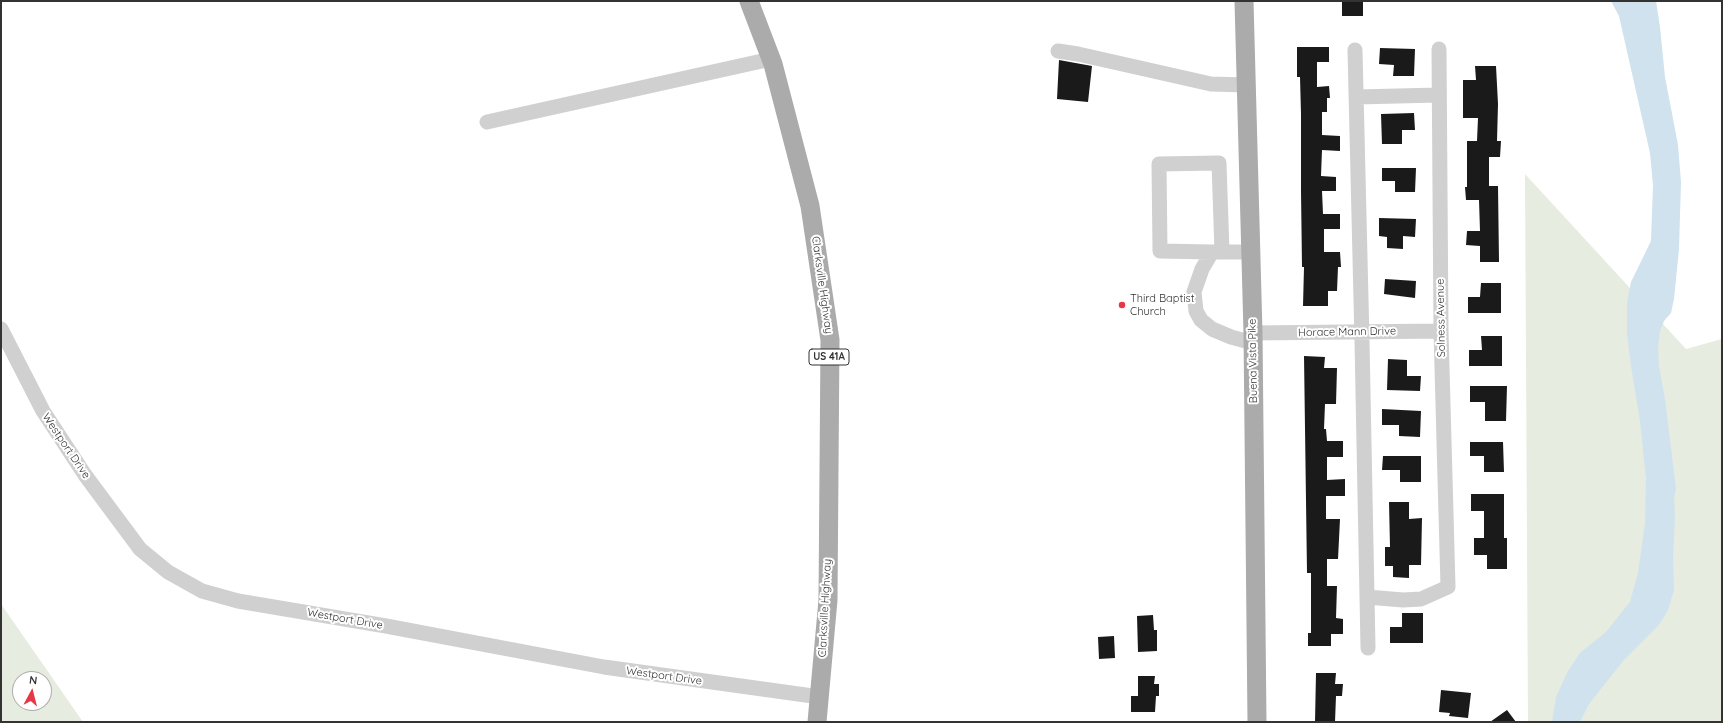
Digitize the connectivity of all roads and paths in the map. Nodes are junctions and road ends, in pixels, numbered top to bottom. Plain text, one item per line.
1 (749, 1) edge
2 (1244, 1) edge
3 (1439, 49) dead end
4 (1355, 50) dead end
5 (1058, 51) dead end
6 (771, 59) junction
7 (1246, 85) junction
8 (1439, 95) junction
9 (1356, 97) junction
10 (487, 122) dead end
11 (1217, 252) junction
12 (1250, 252) junction
13 (1, 329) edge
14 (1441, 331) junction
15 (1362, 332) junction
16 (1253, 338) junction
17 (1367, 597) junction
18 (1368, 648) dead end
19 (820, 697) junction
20 (817, 722) edge
21 (1257, 722) edge

1 - 6 main road, Clarksville Highway / US 41A
2 - 7 main road, Buena Vista Pike
3 - 8 street, Solness Avenue
4 - 9 street
5 - 7 street
6 - 10 street
6 - 19 main road, Clarksville Highway / US 41A
7 - 12 main road, Buena Vista Pike
8 - 9 street
8 - 14 street, Solness Avenue
9 - 15 street
11 - 11 street
11 - 12 street
11 - 16 street, Horace Mann Drive
12 - 16 main road, Buena Vista Pike
13 - 19 street, Westport Drive
14 - 15 street, Horace Mann Drive
14 - 17 street, Solness Avenue
15 - 16 street, Horace Mann Drive
15 - 17 street
16 - 21 main road, Buena Vista Pike
17 - 18 street
19 - 20 main road, Clarksville Highway / US 41A

